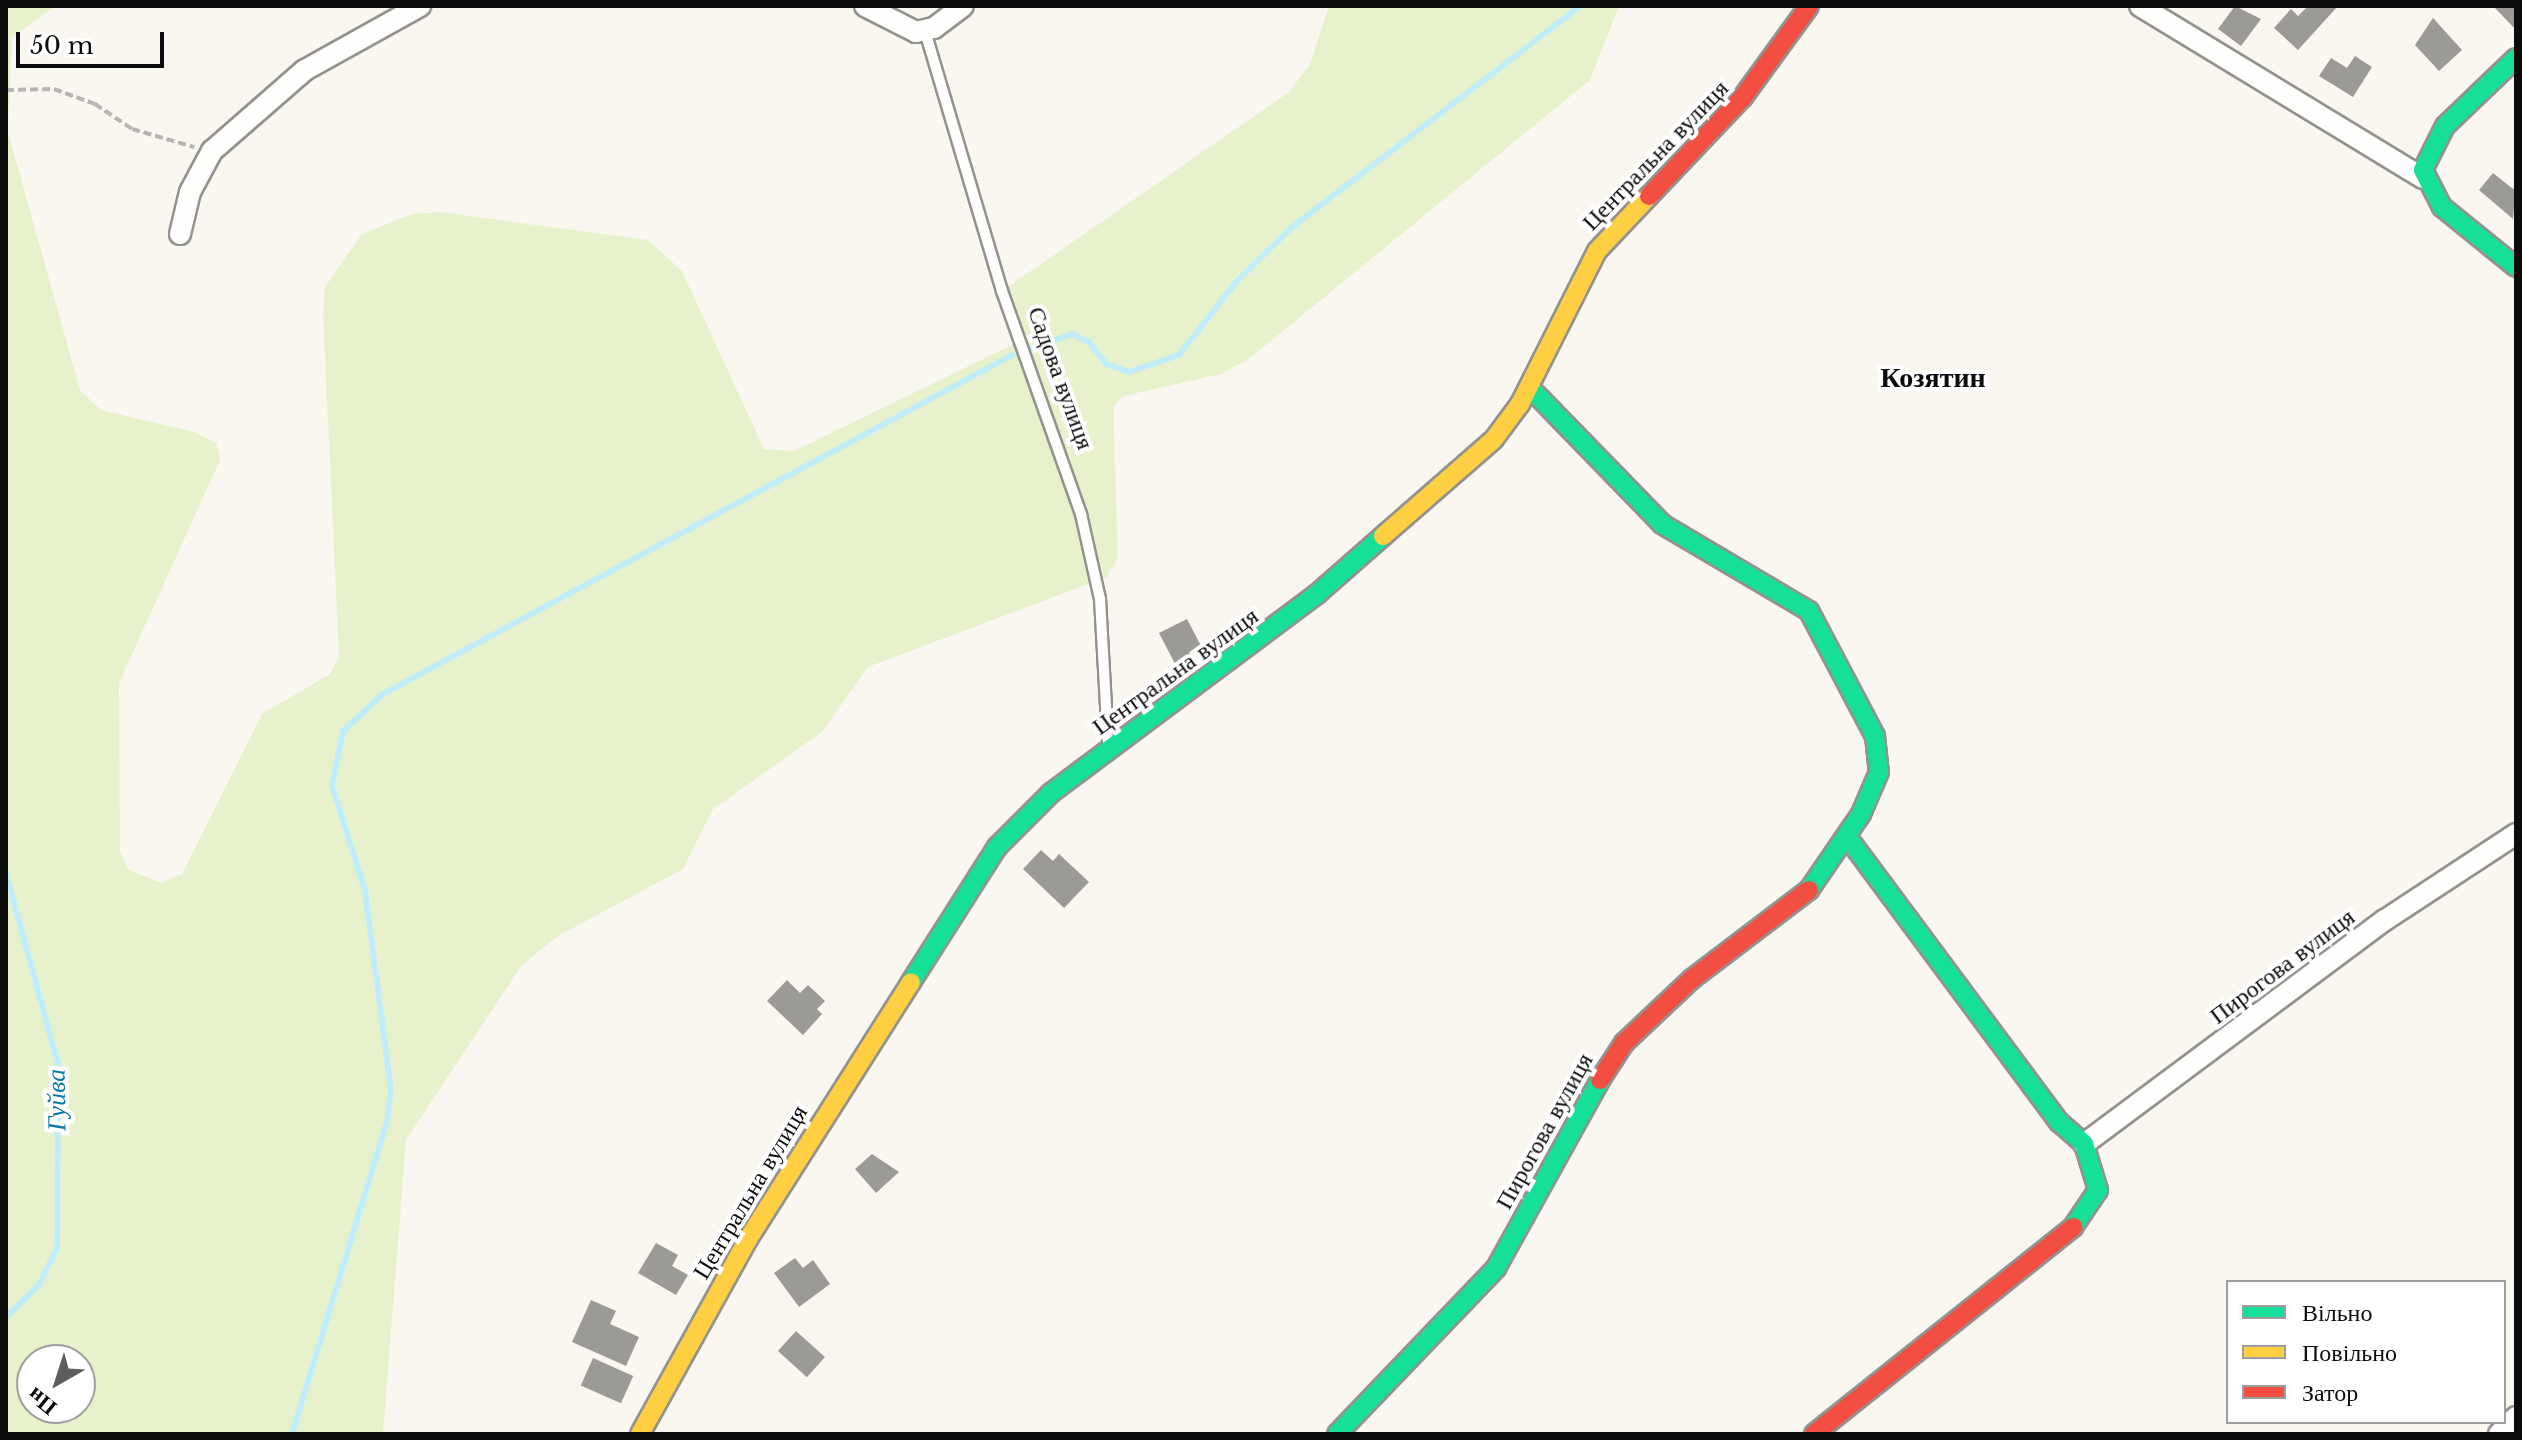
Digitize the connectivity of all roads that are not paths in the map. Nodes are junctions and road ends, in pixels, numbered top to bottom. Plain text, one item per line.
1 (420, 6) edge
2 (865, 6) edge
3 (963, 6) edge
4 (1809, 6) edge
5 (2140, 6) edge
6 (925, 31) junction
7 (2516, 58) edge
8 (2423, 178) junction
9 (180, 234) dead end
10 (2516, 267) edge
11 (1529, 387) junction
12 (1108, 750) junction
13 (2516, 834) edge
14 (1848, 838) junction
15 (2084, 1144) junction
16 (2516, 1417) edge
17 (640, 1434) edge
18 (1337, 1434) edge
19 (1814, 1434) edge
20 (2499, 1434) edge

1 - 9 street
2 - 6 street
3 - 6 street
4 - 11 street, Центральна вулиця
5 - 8 street
6 - 12 lane, Садова вулиця
7 - 8 street
8 - 10 street
11 - 12 street, Центральна вулиця
11 - 14 street, Пирогова вулиця
12 - 17 street, Центральна вулиця
13 - 15 street, Пирогова вулиця
14 - 15 street
14 - 18 street, Пирогова вулиця
15 - 19 street
16 - 20 street

